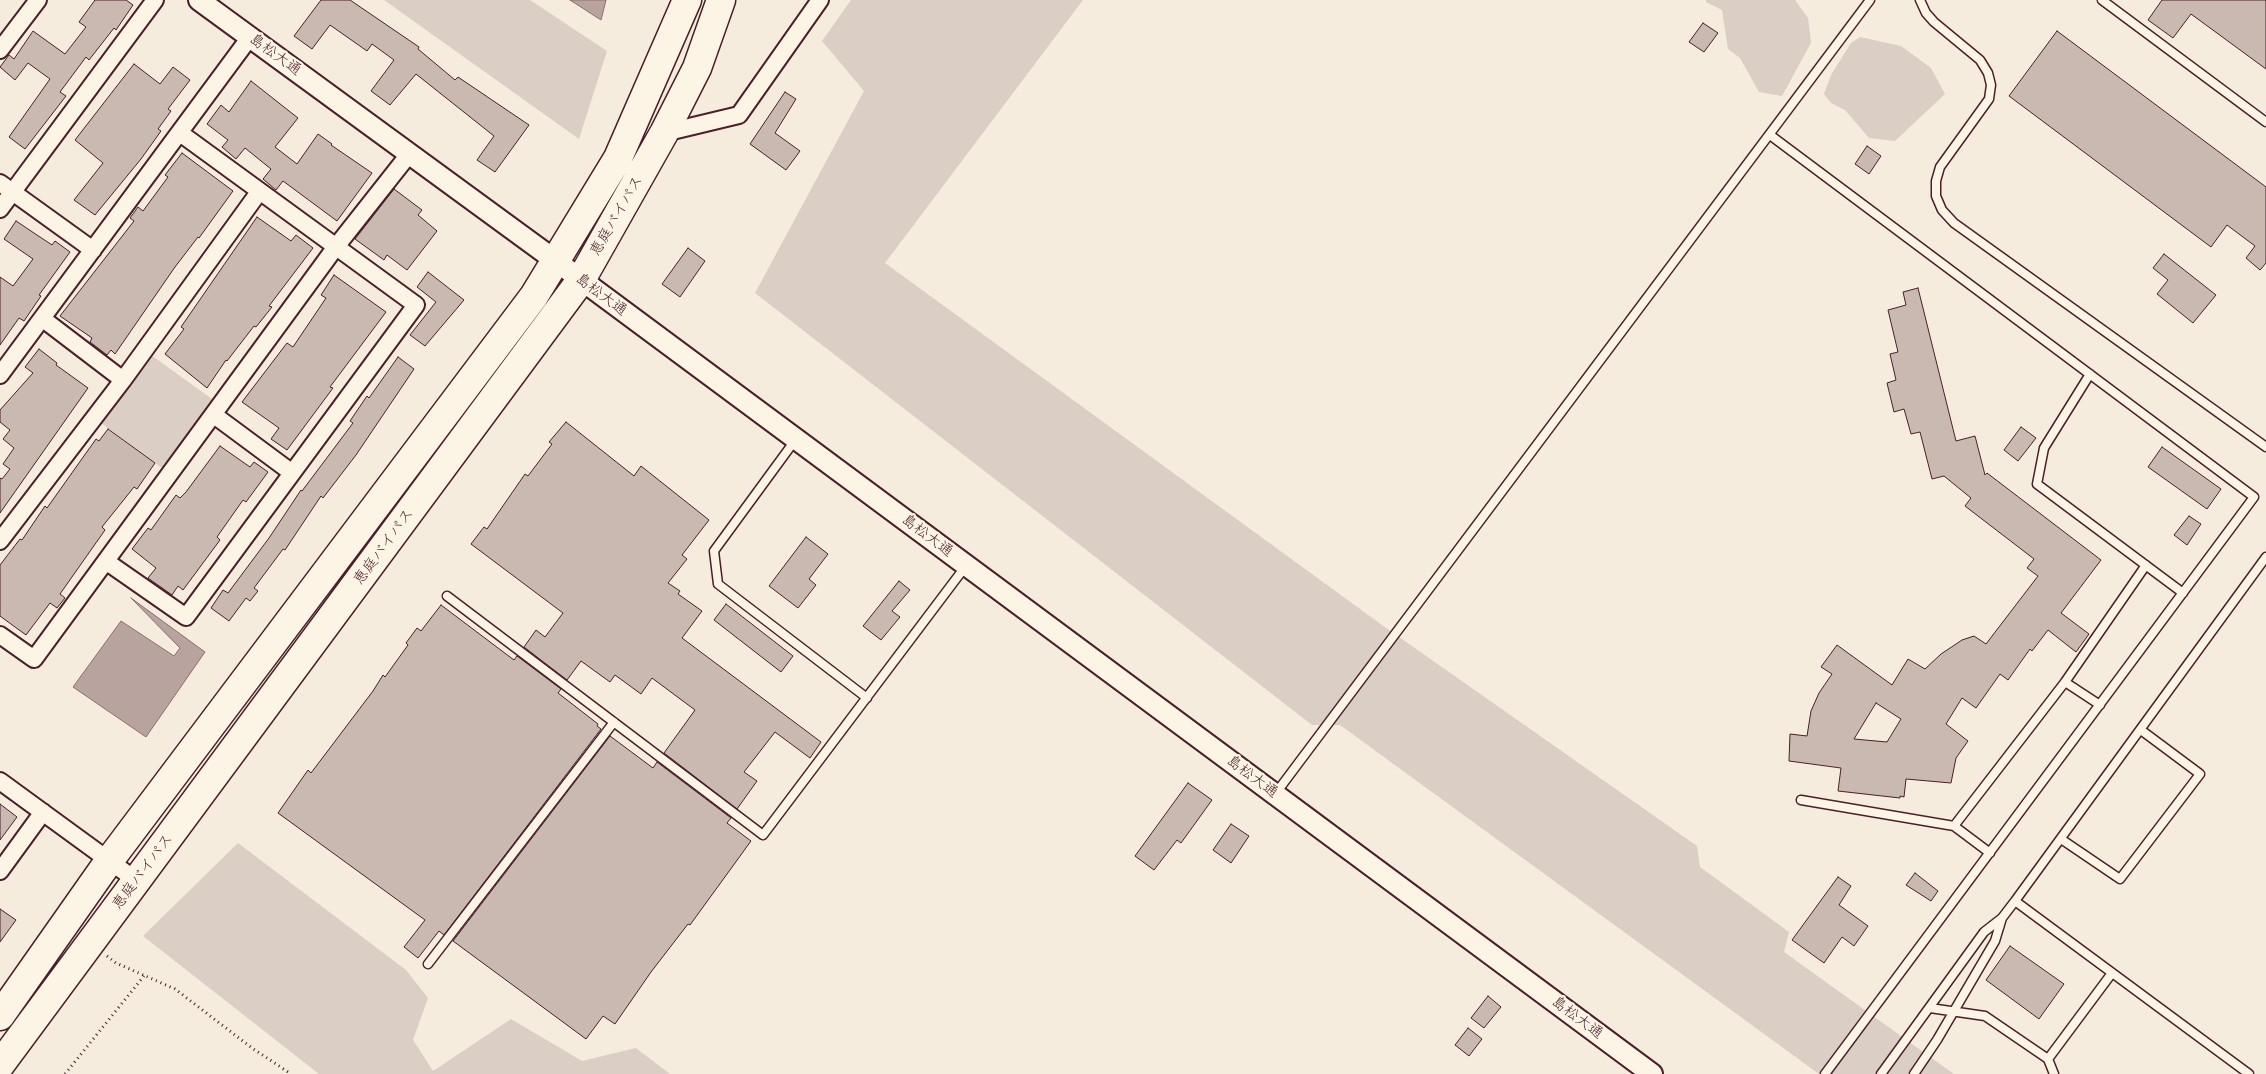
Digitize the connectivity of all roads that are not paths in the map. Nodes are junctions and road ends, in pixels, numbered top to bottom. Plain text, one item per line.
1 (38, 0) edge
2 (155, 0) edge
3 (199, 0) edge
4 (670, 0) edge
5 (687, 0) edge
6 (721, 0) edge
7 (820, 0) edge
8 (1870, 0) edge
9 (1920, 0) edge
10 (2102, 0) edge
11 (250, 37) junction
12 (0, 50) edge
13 (662, 56) junction
14 (2266, 122) edge
15 (180, 133) junction
16 (664, 133) junction
17 (1770, 135) junction
18 (410, 153) junction
19 (6, 187) edge
20 (259, 192) junction
21 (0, 209) edge
22 (335, 248) junction
23 (93, 250) junction
24 (556, 261) junction
25 (581, 280) junction
26 (43, 319) junction
27 (2090, 374) junction
28 (0, 375) edge
29 (124, 380) junction
30 (214, 415) junction
31 (796, 439) junction
32 (2266, 447) edge
33 (291, 472) junction
34 (0, 541) edge
35 (2266, 558) edge
36 (107, 562) junction
37 (966, 565) junction
38 (2146, 565) junction
39 (2183, 593) junction
40 (447, 596) dead end
41 (0, 635) edge
42 (2065, 682) junction
43 (866, 698) junction
44 (2100, 705) junction
45 (614, 722) junction
46 (2141, 730) junction
47 (0, 781) edge
48 (1276, 794) junction
49 (1801, 800) dead end
50 (43, 812) junction
51 (1954, 826) junction
52 (2061, 839) junction
53 (1990, 853) junction
54 (110, 861) junction
55 (0, 871) edge
56 (136, 881) junction
57 (2015, 901) junction
58 (2002, 918) junction
59 (428, 964) dead end
60 (2112, 973) junction
61 (1930, 1008) junction
62 (1955, 1011) junction
63 (0, 1016) edge
64 (2048, 1059) junction
65 (0, 1066) edge
66 (1652, 1074) edge
67 (1825, 1074) edge
68 (1881, 1074) edge
69 (1914, 1074) edge
70 (2054, 1074) edge
71 (2250, 1074) edge

1 - 12 street
2 - 19 street
3 - 11 street, 島松大通
4 - 13 highway
5 - 13 highway, 恵庭バイパス
6 - 16 highway, 恵庭バイパス
7 - 16 street
8 - 17 lane
9 - 32 lane
10 - 14 lane
11 - 15 street
11 - 18 street, 島松大通
13 - 24 highway, 恵庭バイパス
15 - 20 street
15 - 23 street
16 - 25 highway, 恵庭バイパス
17 - 27 lane
17 - 48 lane
18 - 22 street
18 - 24 street, 島松大通
19 - 21 street
19 - 23 street
20 - 22 street
20 - 29 street
22 - 30 street
22 - 33 street
23 - 26 street
24 - 25 street, 島松大通
24 - 54 highway, 恵庭バイパス
25 - 31 street, 島松大通
25 - 56 highway, 恵庭バイパス
26 - 28 street
26 - 29 street
27 - 38 lane
27 - 39 lane
29 - 34 street
30 - 33 street
30 - 36 street
31 - 37 street, 島松大通
31 - 43 lane
33 - 36 street
35 - 46 lane
36 - 41 street
37 - 43 lane
37 - 48 street, 島松大通
38 - 39 lane
38 - 42 lane
39 - 44 lane
40 - 45 lane
42 - 44 lane
42 - 51 lane
43 - 45 lane
44 - 53 lane
45 - 59 lane
46 - 52 lane
46 - 52 lane
47 - 50 street
48 - 66 street, 島松大通
49 - 51 lane
50 - 54 street
50 - 55 street
51 - 53 lane
52 - 57 lane
53 - 67 lane
54 - 56 street
54 - 63 highway, 恵庭バイパス
56 - 65 highway, 恵庭バイパス
57 - 58 lane
57 - 60 lane
58 - 61 lane
58 - 62 lane
60 - 64 lane
60 - 71 lane
61 - 62 lane
61 - 68 lane
62 - 64 lane
62 - 69 lane
64 - 70 lane

